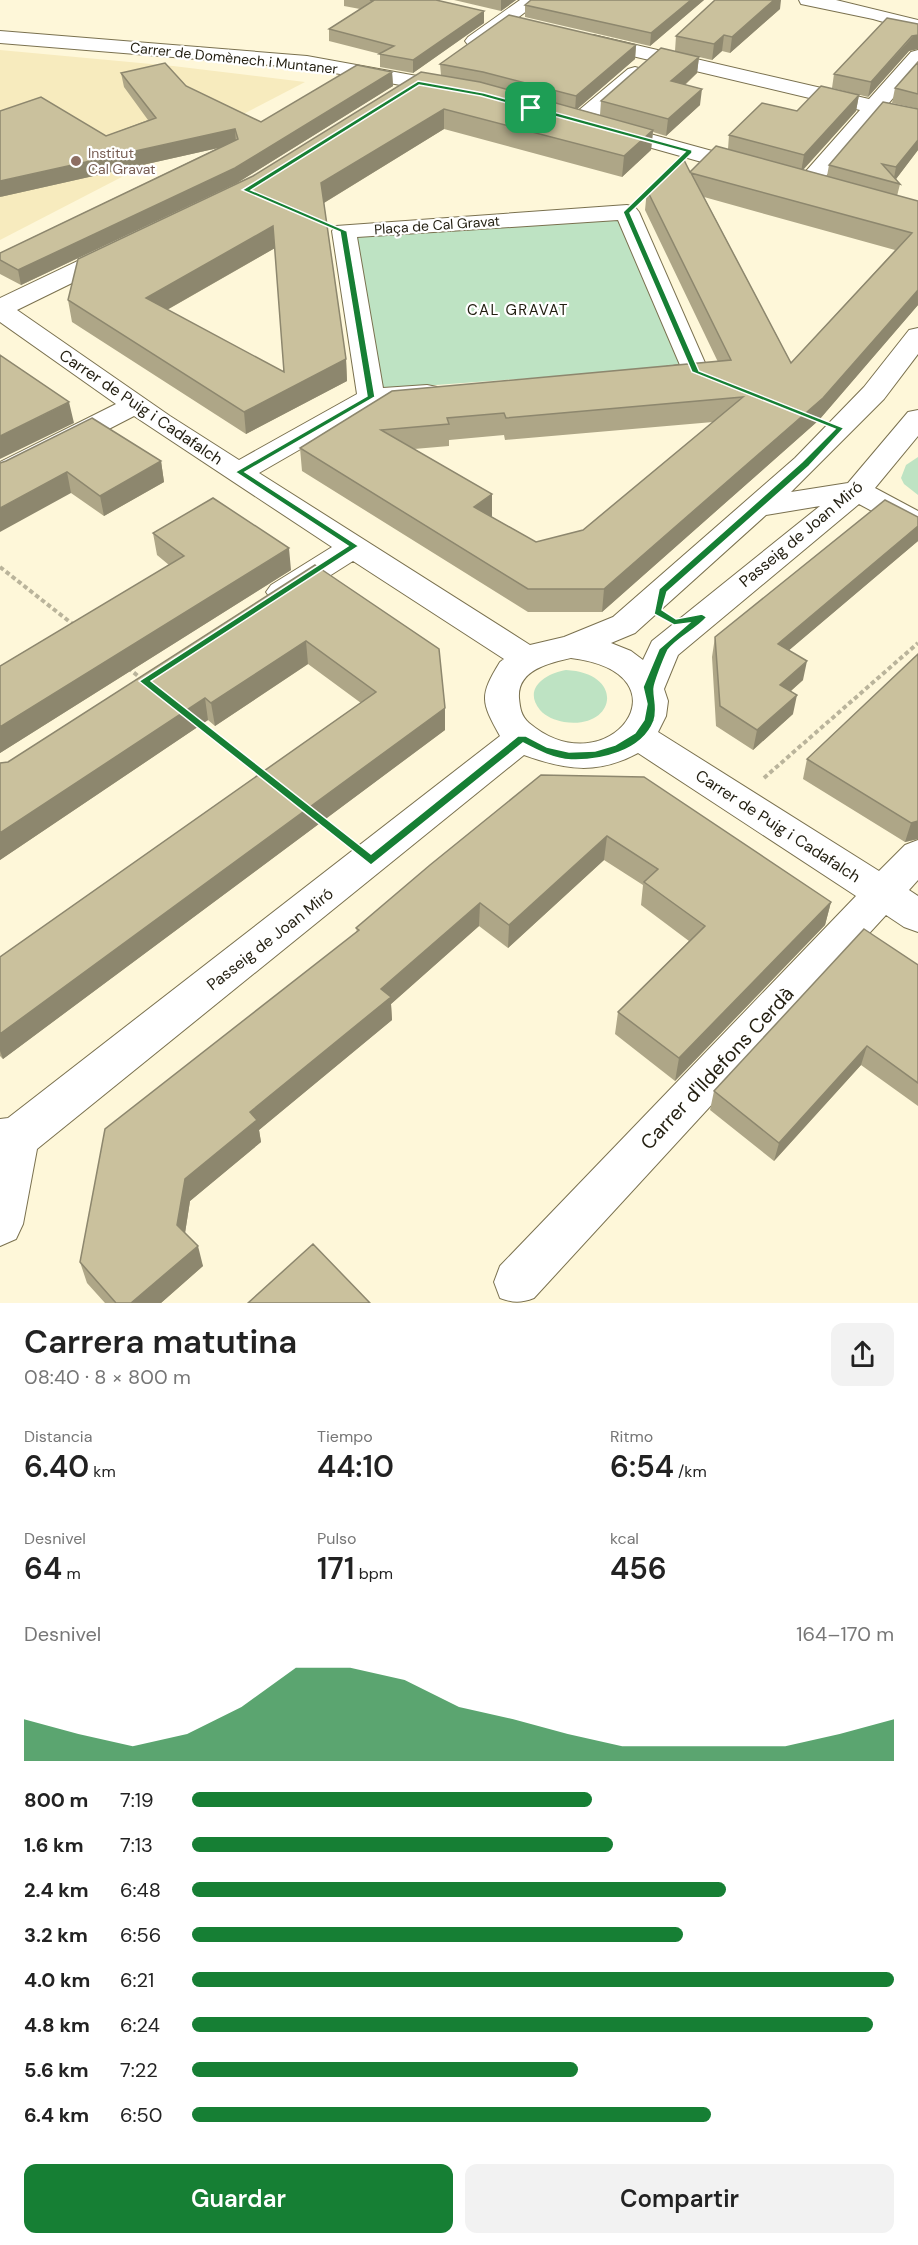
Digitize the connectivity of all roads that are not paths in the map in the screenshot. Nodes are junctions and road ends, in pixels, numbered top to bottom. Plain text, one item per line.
1 (532, 0) edge
2 (808, 0) edge
3 (494, 18) junction
4 (528, 26) edge
5 (918, 26) edge
6 (574, 36) edge
7 (0, 37) edge
8 (672, 39) dead end
9 (654, 55) junction
10 (918, 56) edge
11 (418, 82) junction
12 (471, 92) edge
13 (388, 101) edge
14 (874, 107) junction
15 (558, 115) edge
16 (918, 117) edge
17 (580, 121) junction
18 (139, 241) edge
19 (0, 309) edge
20 (918, 336) edge
21 (638, 377) edge
22 (452, 391) edge
23 (371, 397) junction
24 (909, 397) edge
25 (135, 405) junction
26 (239, 472) junction
27 (0, 474) edge
28 (857, 491) junction
29 (757, 507) junction
30 (918, 523) edge
31 (355, 546) junction
32 (662, 591) junction
33 (254, 610) edge
34 (702, 617) junction
35 (571, 647) junction
36 (526, 658) junction
37 (648, 687) junction
38 (638, 736) junction
39 (522, 738) junction
40 (918, 855) edge
41 (882, 893) junction
42 (918, 916) edge
43 (9, 1139) edge
44 (0, 1224) edge
45 (517, 1282) dead end

1 - 3 street
2 - 5 street
3 - 4 street
3 - 11 street
6 - 9 street
7 - 11 street, Carrer de Domènech i Muntaner
8 - 9 street
9 - 14 street
9 - 17 street
10 - 14 street
11 - 12 street, Carrer de Domènech i Muntaner
11 - 13 street
14 - 16 street
14 - 17 street
15 - 17 street
18 - 19 street
19 - 25 street, Carrer de Puig i Cadafalch
20 - 24 street, Passeig de Joan Miró
21 - 23 street, Plaça de Cal Gravat
22 - 23 street
23 - 26 street
24 - 28 street, Passeig de Joan Miró
24 - 29 street, Passeig de Joan Miró
25 - 26 street, Carrer de Puig i Cadafalch
25 - 27 street
26 - 31 street, Carrer de Puig i Cadafalch
28 - 29 street
28 - 30 street
28 - 34 street, Passeig de Joan Miró
29 - 32 street, Passeig de Joan Miró
31 - 33 street
31 - 36 street, Carrer de Puig i Cadafalch
32 - 34 street
32 - 35 street, Passeig de Joan Miró
34 - 37 street, Passeig de Joan Miró
35 - 36 street, Passeig de Joan Miró
35 - 37 street, Passeig de Joan Miró
36 - 39 street, Passeig de Joan Miró
37 - 38 street, Passeig de Joan Miró
38 - 39 street, Passeig de Joan Miró
38 - 41 street, Carrer de Puig i Cadafalch
39 - 43 street, Passeig de Joan Miró
40 - 41 street, Carrer d'Ildefons Cerdà
41 - 42 street, Carrer de Puig i Cadafalch
41 - 45 street, Carrer d'Ildefons Cerdà
43 - 44 street, Passeig de Joan Miró

